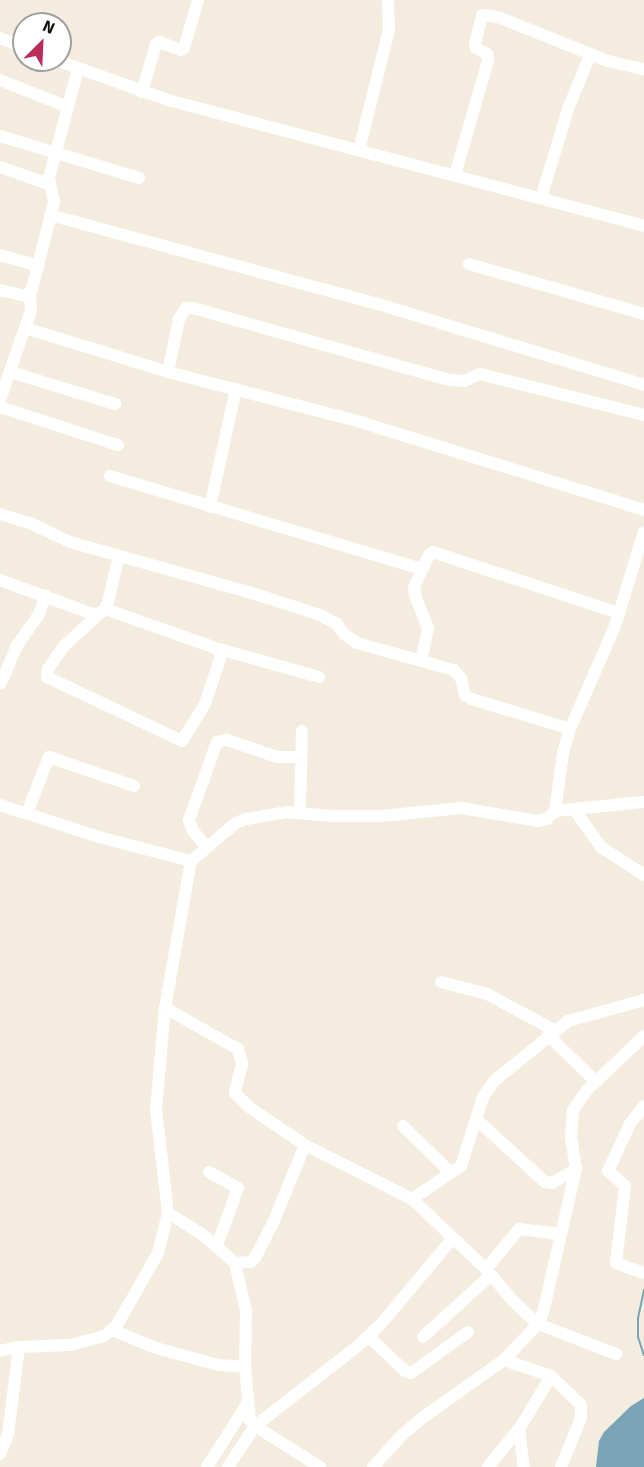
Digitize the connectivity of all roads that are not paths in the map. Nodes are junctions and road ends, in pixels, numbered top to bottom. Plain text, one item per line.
1 (198, 0) edge
2 (388, 0) edge
3 (487, 0) edge
4 (482, 15) junction
5 (590, 55) junction
6 (72, 67) edge
7 (78, 69) junction
8 (644, 69) edge
9 (0, 80) edge
10 (142, 92) junction
11 (68, 107) junction
12 (0, 136) edge
13 (359, 150) junction
14 (56, 152) junction
15 (0, 167) edge
16 (455, 175) junction
17 (139, 177) dead end
18 (48, 184) junction
19 (541, 198) junction
20 (50, 214) junction
21 (644, 226) edge
22 (0, 255) edge
23 (469, 264) dead end
24 (38, 266) junction
25 (0, 290) edge
26 (30, 294) junction
27 (644, 314) edge
28 (24, 328) junction
29 (10, 372) junction
30 (168, 372) junction
31 (644, 385) edge
32 (237, 389) junction
33 (0, 400) edge
34 (115, 404) dead end
35 (0, 408) edge
36 (644, 415) edge
37 (118, 445) dead end
38 (110, 476) dead end
39 (210, 507) junction
40 (644, 510) edge
41 (0, 514) edge
42 (644, 532) edge
43 (119, 556) junction
44 (422, 568) junction
45 (0, 580) edge
46 (46, 597) junction
47 (103, 611) junction
48 (619, 613) junction
49 (219, 650) junction
50 (421, 661) junction
51 (319, 677) dead end
52 (1, 683) edge
53 (570, 729) junction
54 (302, 731) dead end
55 (301, 757) junction
56 (134, 786) dead end
57 (644, 802) edge
58 (0, 805) edge
59 (574, 809) junction
60 (555, 811) junction
61 (300, 812) junction
62 (27, 813) junction
63 (206, 846) junction
64 (191, 861) junction
65 (644, 875) edge
66 (441, 982) dead end
67 (644, 1000) edge
68 (165, 1008) junction
69 (551, 1033) junction
70 (644, 1036) edge
71 (596, 1082) junction
72 (644, 1106) edge
73 (476, 1119) junction
74 (403, 1126) dead end
75 (305, 1145) junction
76 (576, 1169) junction
77 (209, 1172) dead end
78 (451, 1173) junction
79 (412, 1199) junction
80 (168, 1213) junction
81 (561, 1234) junction
82 (453, 1239) junction
83 (217, 1245) junction
84 (235, 1263) junction
85 (639, 1271) edge
86 (488, 1272) junction
87 (538, 1324) junction
88 (112, 1330) junction
89 (468, 1332) dead end
90 (368, 1336) junction
91 (423, 1337) dead end
92 (19, 1347) junction
93 (0, 1351) edge
94 (616, 1354) dead end
95 (504, 1360) junction
96 (245, 1367) junction
97 (551, 1376) junction
98 (247, 1404) junction
99 (255, 1426) junction
100 (519, 1429) junction
101 (0, 1455) edge
102 (207, 1467) edge
103 (228, 1467) edge
104 (320, 1467) edge
105 (373, 1467) edge
106 (488, 1467) edge
107 (524, 1467) edge
108 (561, 1467) edge

1 - 10 street
2 - 13 street
3 - 4 street
4 - 5 street
4 - 16 street
5 - 8 street
5 - 19 street
6 - 7 street
7 - 10 street
7 - 11 street
9 - 11 street
10 - 13 street
11 - 14 street
12 - 14 street
13 - 16 street
14 - 17 street
14 - 18 street
15 - 18 street
16 - 19 street
18 - 20 street
19 - 21 street
20 - 24 street
20 - 31 street
22 - 24 street
23 - 27 street
24 - 26 street
25 - 26 street
26 - 28 street
28 - 29 street
28 - 30 street
29 - 33 street
29 - 34 street
30 - 32 street
30 - 36 street
32 - 39 street
32 - 40 street
35 - 37 street
38 - 39 street
39 - 44 street
41 - 43 street
42 - 48 street
43 - 47 street
43 - 50 street
44 - 48 street
44 - 50 street
45 - 46 street
46 - 47 street
46 - 52 street
47 - 49 street
47 - 49 street
48 - 53 street
49 - 51 street
50 - 53 street
53 - 60 street
54 - 55 street
55 - 61 street
55 - 63 street
56 - 62 street
57 - 59 street
58 - 62 street
59 - 60 street
59 - 65 street
60 - 61 street
61 - 63 street
62 - 64 street
63 - 64 street
64 - 68 street
66 - 69 street
67 - 69 street
68 - 75 street
68 - 80 street
69 - 71 street
69 - 73 street
70 - 71 street
71 - 76 street
72 - 85 street
73 - 76 street
73 - 78 street
74 - 78 street
75 - 79 street
75 - 84 street
76 - 81 street
77 - 83 street
78 - 79 street
79 - 82 street
80 - 83 street
80 - 88 street
81 - 86 street
81 - 87 street
82 - 86 street
82 - 90 street
83 - 84 street
84 - 96 street
86 - 87 street
86 - 91 street
87 - 94 street
87 - 95 street
88 - 92 street
88 - 96 street
89 - 90 street
90 - 99 street
92 - 93 street
92 - 101 street
95 - 97 street
95 - 105 street
96 - 98 street
97 - 100 street
97 - 108 street
98 - 99 street
98 - 102 street
99 - 103 street
99 - 104 street
100 - 106 street
100 - 107 street

